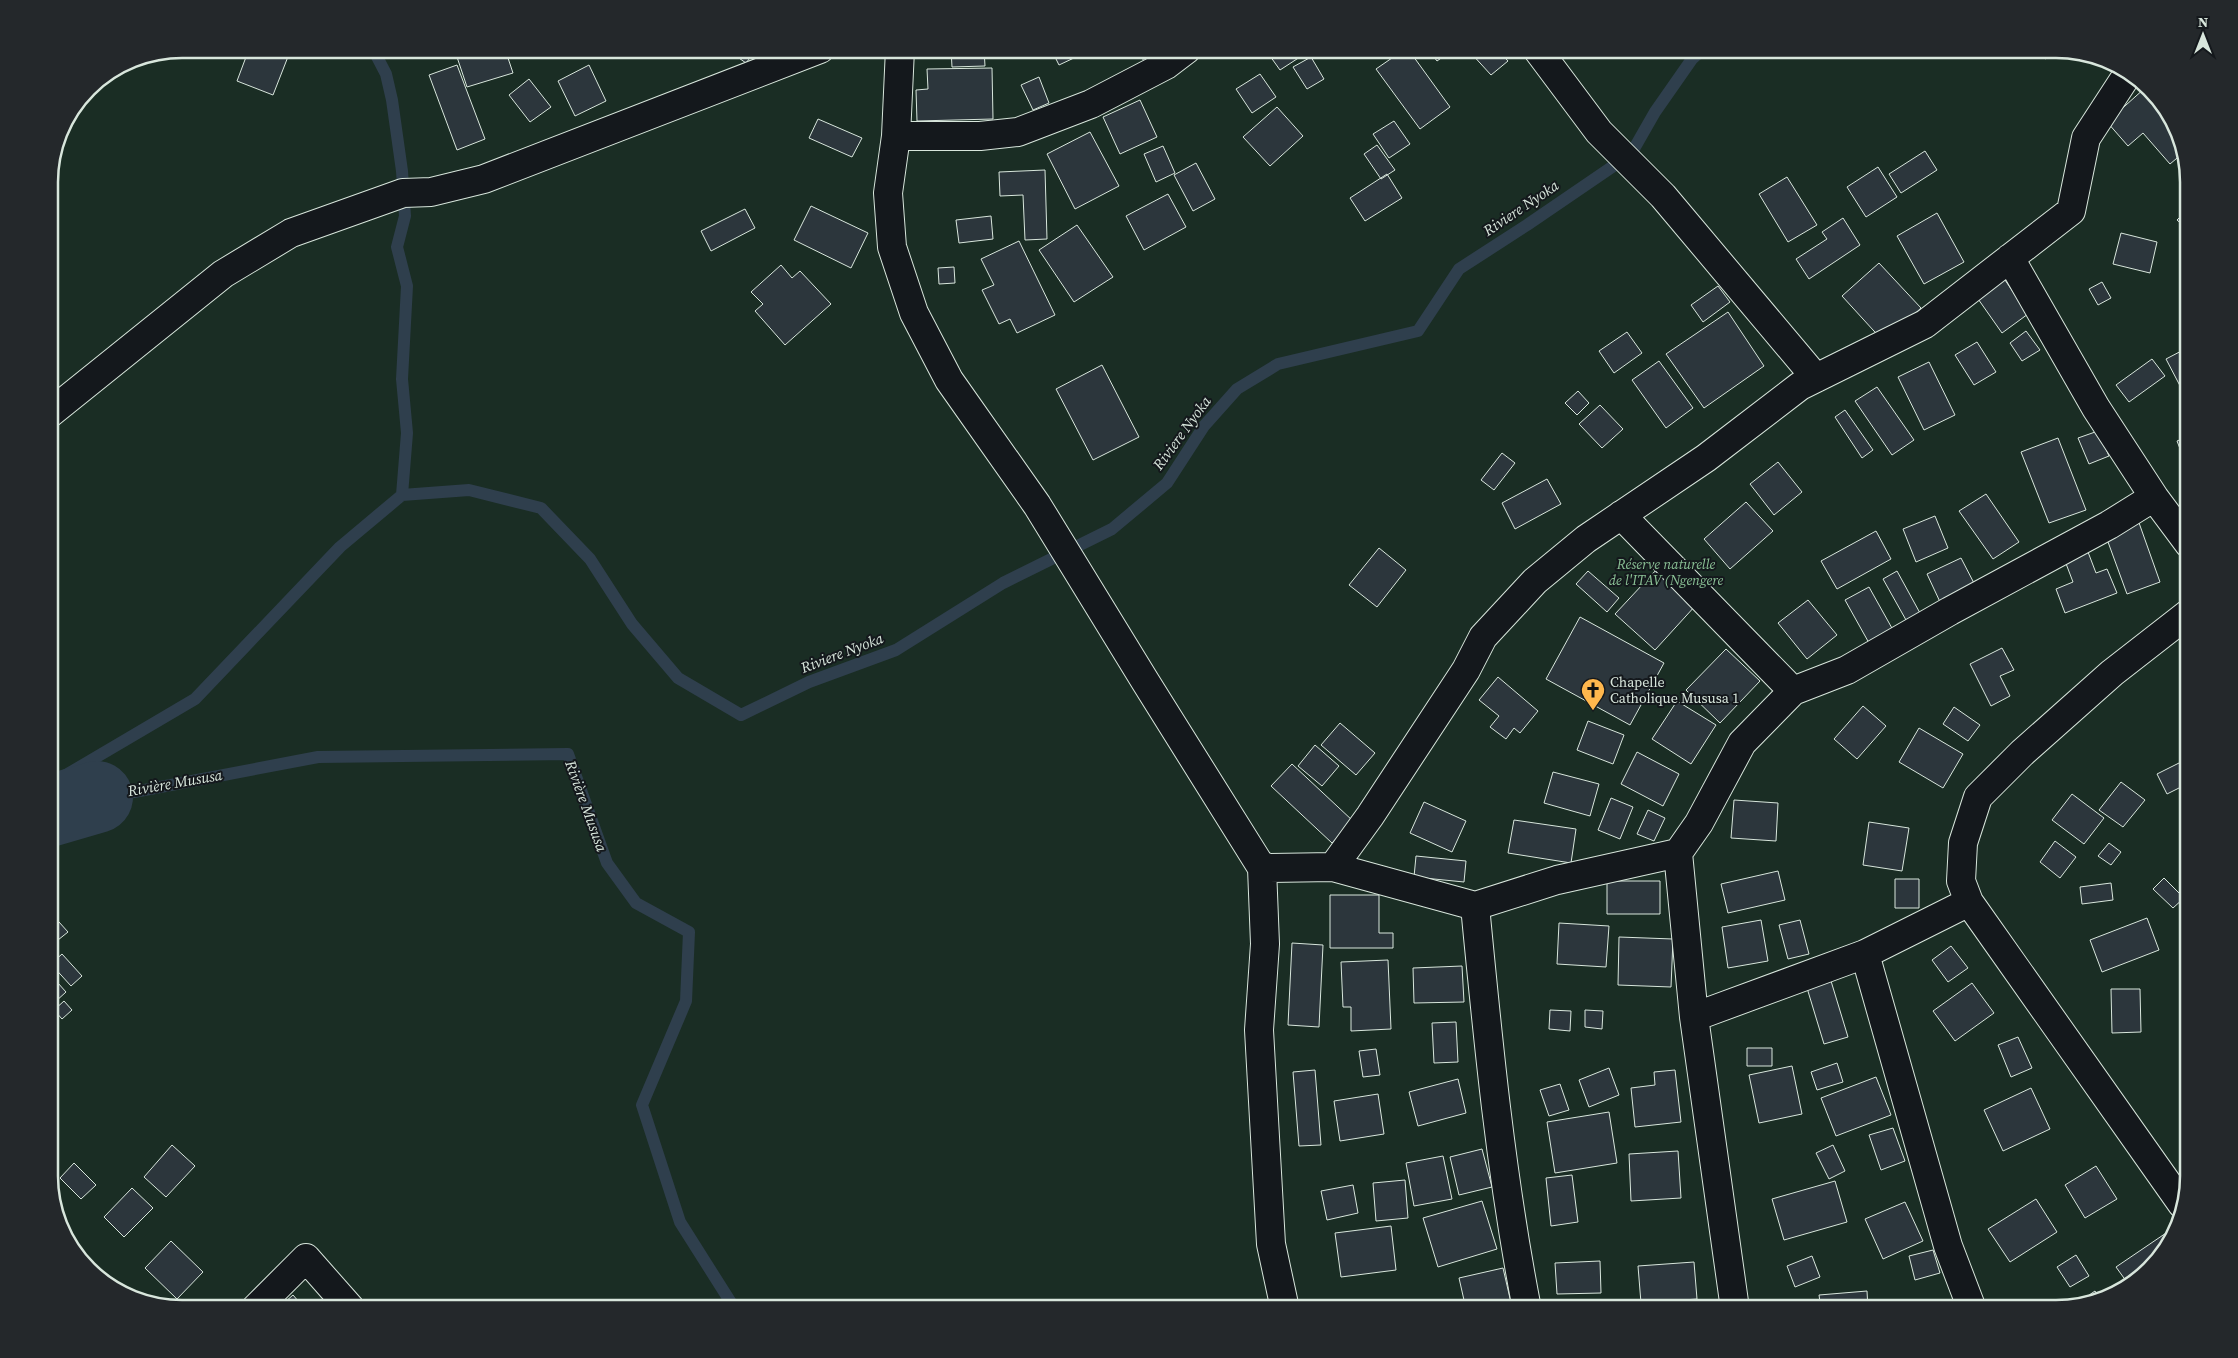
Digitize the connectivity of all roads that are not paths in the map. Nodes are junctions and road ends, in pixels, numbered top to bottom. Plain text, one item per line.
1 (1177, 57) edge
2 (1543, 57) edge
3 (798, 58) edge
4 (900, 58) edge
5 (2125, 78) edge
6 (896, 136) junction
7 (2010, 258) junction
8 (1816, 378) junction
9 (58, 407) edge
10 (2154, 497) junction
11 (1621, 516) junction
12 (2180, 532) edge
13 (2180, 620) edge
14 (1793, 691) junction
15 (1678, 853) junction
16 (1333, 867) junction
17 (1262, 868) junction
18 (1969, 902) junction
19 (1475, 906) junction
20 (1865, 954) junction
21 (1694, 1017) junction
22 (2178, 1198) edge
23 (264, 1300) edge
24 (342, 1300) edge
25 (1282, 1300) edge
26 (1525, 1300) edge
27 (1734, 1300) edge
28 (1969, 1300) edge

1 - 6 street
2 - 8 street
3 - 9 street
4 - 6 street
5 - 7 street
6 - 17 street
7 - 8 street
7 - 10 street
8 - 11 street
10 - 12 street
10 - 14 street
11 - 14 street
11 - 16 street
13 - 18 street
14 - 15 street
15 - 19 street
15 - 21 street
16 - 17 street
16 - 19 street
17 - 25 street
18 - 20 street
18 - 22 street
19 - 26 street
20 - 21 street
20 - 28 street
21 - 27 street
23 - 24 street

